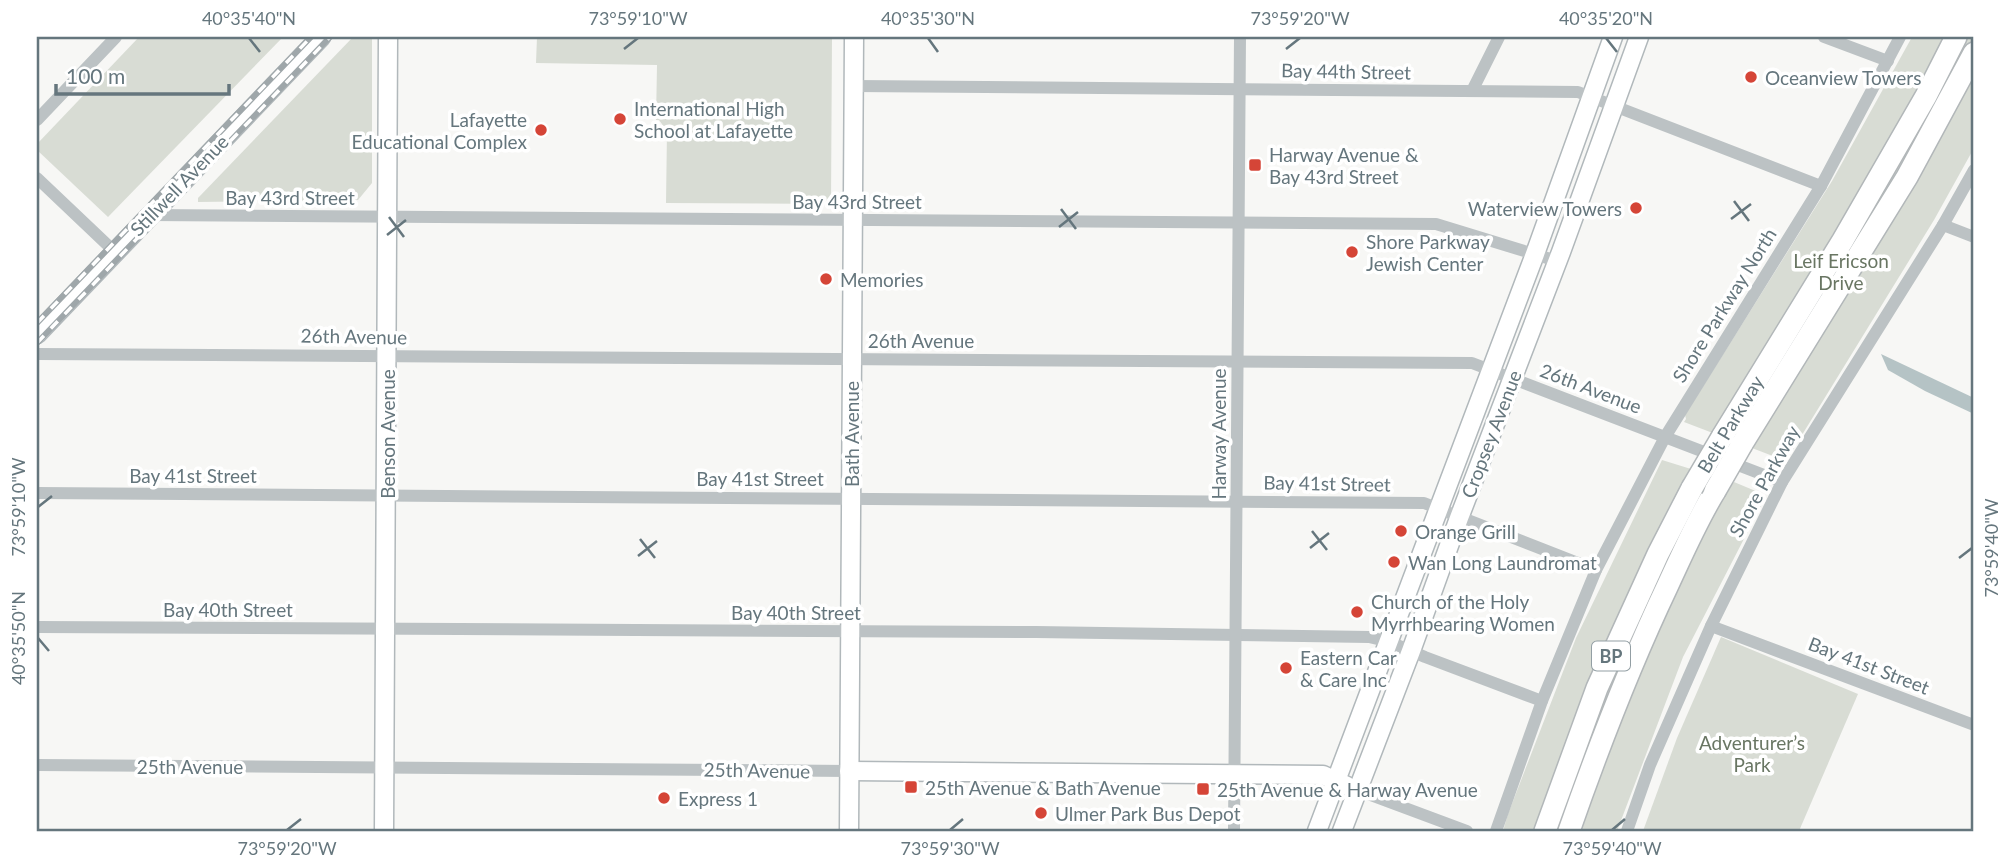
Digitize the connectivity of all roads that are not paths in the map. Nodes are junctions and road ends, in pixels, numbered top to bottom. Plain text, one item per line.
1 (117, 37) edge
2 (321, 37) edge
3 (388, 37) edge
4 (854, 37) edge
5 (1240, 37) edge
6 (1499, 37) edge
7 (1613, 37) edge
8 (1639, 37) edge
9 (1824, 37) edge
10 (1900, 37) edge
11 (1956, 37) edge
12 (1974, 53) edge
13 (1888, 61) junction
14 (854, 86) junction
15 (1239, 89) junction
16 (1472, 92) junction
17 (1591, 98) junction
18 (1615, 107) junction
19 (37, 120) edge
20 (1974, 170) edge
21 (37, 178) edge
22 (1821, 186) junction
23 (150, 215) junction
24 (388, 217) junction
25 (853, 220) junction
26 (1238, 223) junction
27 (1943, 225) junction
28 (1974, 237) edge
29 (115, 252) junction
30 (1535, 254) junction
31 (1557, 261) junction
32 (37, 334) edge
33 (37, 354) edge
34 (387, 356) junction
35 (852, 359) junction
36 (1238, 362) junction
37 (1490, 370) junction
38 (1512, 378) junction
39 (1665, 437) junction
40 (1732, 440) junction
41 (1782, 482) junction
42 (37, 493) edge
43 (386, 495) junction
44 (851, 498) junction
45 (1237, 501) junction
46 (1438, 509) junction
47 (1459, 518) junction
48 (1596, 570) junction
49 (1711, 626) junction
50 (37, 627) edge
51 (385, 629) junction
52 (850, 632) junction
53 (1236, 635) junction
54 (1390, 642) junction
55 (1411, 651) junction
56 (1542, 701) junction
57 (1974, 725) edge
58 (37, 765) edge
59 (384, 768) junction
60 (849, 771) junction
61 (1235, 774) junction
62 (1336, 781) junction
63 (1357, 790) junction
64 (384, 831) edge
65 (849, 831) edge
66 (1234, 831) edge
67 (1317, 831) edge
68 (1342, 831) edge
69 (1467, 831) edge
70 (1496, 831) edge
71 (1545, 831) edge
72 (1569, 831) edge
73 (1627, 831) edge

1 - 19 street
2 - 23 main road, Stillwell Avenue
3 - 24 main road, Benson Avenue
4 - 14 main road, Bath Avenue
5 - 15 street, Harway Avenue
6 - 16 street
7 - 17 main road, Cropsey Avenue
8 - 18 main road, Cropsey Avenue
9 - 13 street
10 - 13 street, Shore Parkway North
11 - 40 highway, Belt Parkway / BP
12 - 40 highway, Belt Parkway / BP
13 - 22 street, Shore Parkway North
14 - 15 street, Bay 44th Street
14 - 25 main road, Bath Avenue
15 - 16 street, Bay 44th Street
15 - 26 street, Harway Avenue
16 - 17 street, Bay 44th Street
17 - 18 street, Bay 44th Street
17 - 30 main road, Cropsey Avenue
18 - 22 street, Bay 44th Street
18 - 31 main road, Cropsey Avenue
20 - 27 street, Shore Parkway
21 - 29 street
22 - 39 street, Shore Parkway North
23 - 24 street, Bay 43rd Street
23 - 29 main road, Stillwell Avenue
24 - 25 street, Bay 43rd Street
24 - 34 main road, Benson Avenue
25 - 26 street, Bay 43rd Street
25 - 35 main road, Bath Avenue
26 - 30 street, Bay 43rd Street
26 - 36 street, Harway Avenue
27 - 28 street
27 - 41 street, Shore Parkway
29 - 32 main road, Stillwell Avenue
30 - 31 street, Bay 43rd Street
30 - 37 main road, Cropsey Avenue
31 - 38 main road, Cropsey Avenue
33 - 34 street, 26th Avenue
34 - 35 street, 26th Avenue
34 - 43 main road, Benson Avenue
35 - 36 street, 26th Avenue
35 - 44 main road, Bath Avenue
36 - 37 street, 26th Avenue
36 - 45 street, Harway Avenue
37 - 38 street, 26th Avenue
37 - 46 main road, Cropsey Avenue
38 - 39 street, 26th Avenue
38 - 47 main road, Cropsey Avenue
39 - 41 street, 26th Avenue
39 - 48 street, Shore Parkway North
40 - 71 highway, Belt Parkway / BP, bridge
40 - 72 highway, Belt Parkway / BP, bridge
41 - 49 street, Shore Parkway
42 - 43 street, Bay 41st Street
43 - 44 street, Bay 41st Street
43 - 51 main road, Benson Avenue
44 - 45 street, Bay 41st Street
44 - 52 main road, Bath Avenue
45 - 46 street, Bay 41st Street
45 - 53 street, Harway Avenue
46 - 47 street, Bay 41st Street
46 - 54 main road, Cropsey Avenue
47 - 48 street, Bay 41st Street
47 - 55 main road, Cropsey Avenue
48 - 56 street, Shore Parkway North
49 - 57 street, Bay 41st Street
49 - 73 street, Shore Parkway
50 - 51 street, Bay 40th Street
51 - 52 street, Bay 40th Street
51 - 59 main road, Benson Avenue
52 - 53 street, Bay 40th Street
52 - 60 main road, Bath Avenue
53 - 54 street, Bay 40th Street
53 - 61 street, Harway Avenue
54 - 55 street, Bay 40th Street
54 - 62 main road, Cropsey Avenue
55 - 56 street, Bay 40th Street
55 - 63 main road, Cropsey Avenue
56 - 70 street, Shore Parkway North
58 - 59 street, 25th Avenue
59 - 60 street, 25th Avenue
59 - 64 main road, Benson Avenue
60 - 61 main road, 25th Avenue
60 - 65 main road, Bath Avenue
61 - 62 main road, 25th Avenue
61 - 66 street, Harway Avenue
62 - 63 main road, 25th Avenue
62 - 67 main road, Cropsey Avenue
63 - 68 main road, Cropsey Avenue
63 - 69 street, 25th Avenue

